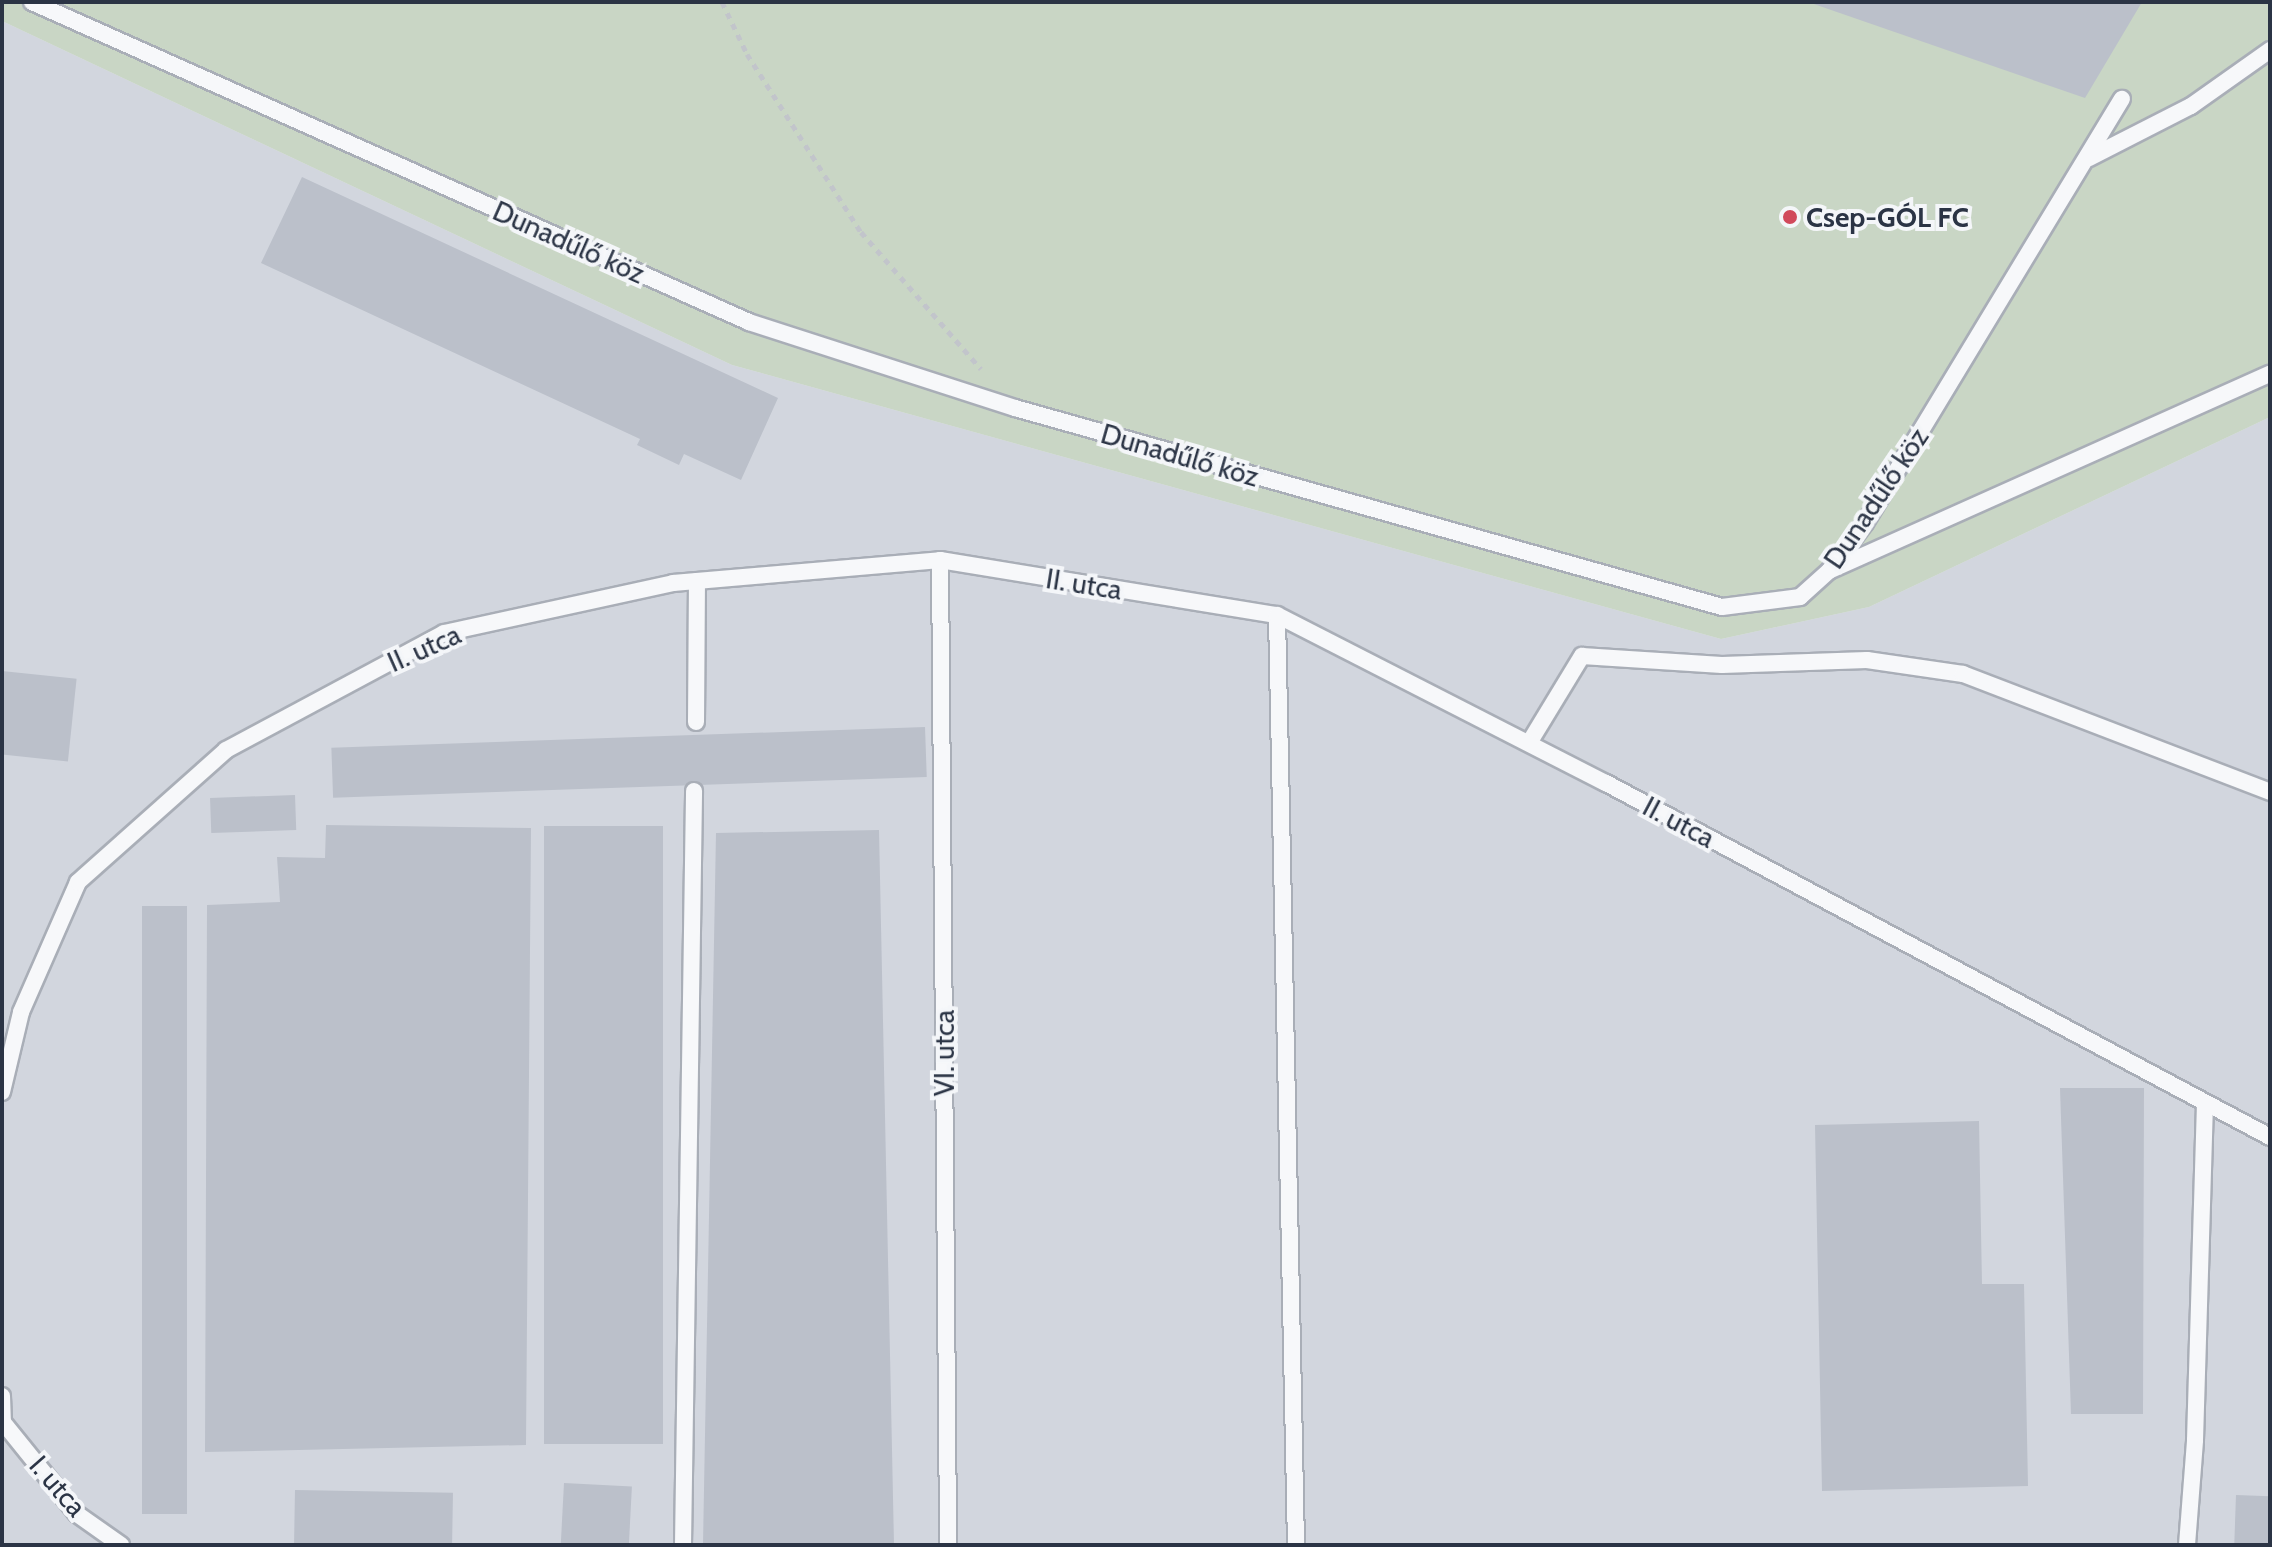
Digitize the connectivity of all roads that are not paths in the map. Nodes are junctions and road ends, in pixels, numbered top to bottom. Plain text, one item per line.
1 (32, 2) edge
2 (2270, 50) edge
3 (2122, 99) dead end
4 (2088, 159) junction
5 (2270, 374) edge
6 (940, 560) junction
7 (1829, 571) junction
8 (697, 581) junction
9 (1277, 615) junction
10 (696, 722) dead end
11 (1529, 743) junction
12 (694, 791) dead end
13 (2270, 792) edge
14 (2, 1092) edge
15 (2205, 1104) junction
16 (2270, 1137) edge
17 (2, 1396) edge
18 (3, 1421) edge
19 (121, 1545) edge
20 (683, 1545) edge
21 (948, 1545) edge
22 (1296, 1545) edge
23 (2187, 1545) edge

1 - 7 lane, Dunadűlő köz
2 - 4 lane
3 - 4 lane, Dunadűlő köz
4 - 7 lane, Dunadűlő köz
5 - 7 lane
6 - 8 lane, II. utca
6 - 9 lane, II. utca
6 - 21 lane, VI. utca
8 - 10 lane
8 - 14 lane, II. utca
9 - 11 lane, II. utca
9 - 22 lane
11 - 13 lane
11 - 15 lane, II. utca
12 - 20 lane
15 - 16 lane, II. utca
15 - 23 lane
17 - 18 lane
18 - 19 lane, I. utca

